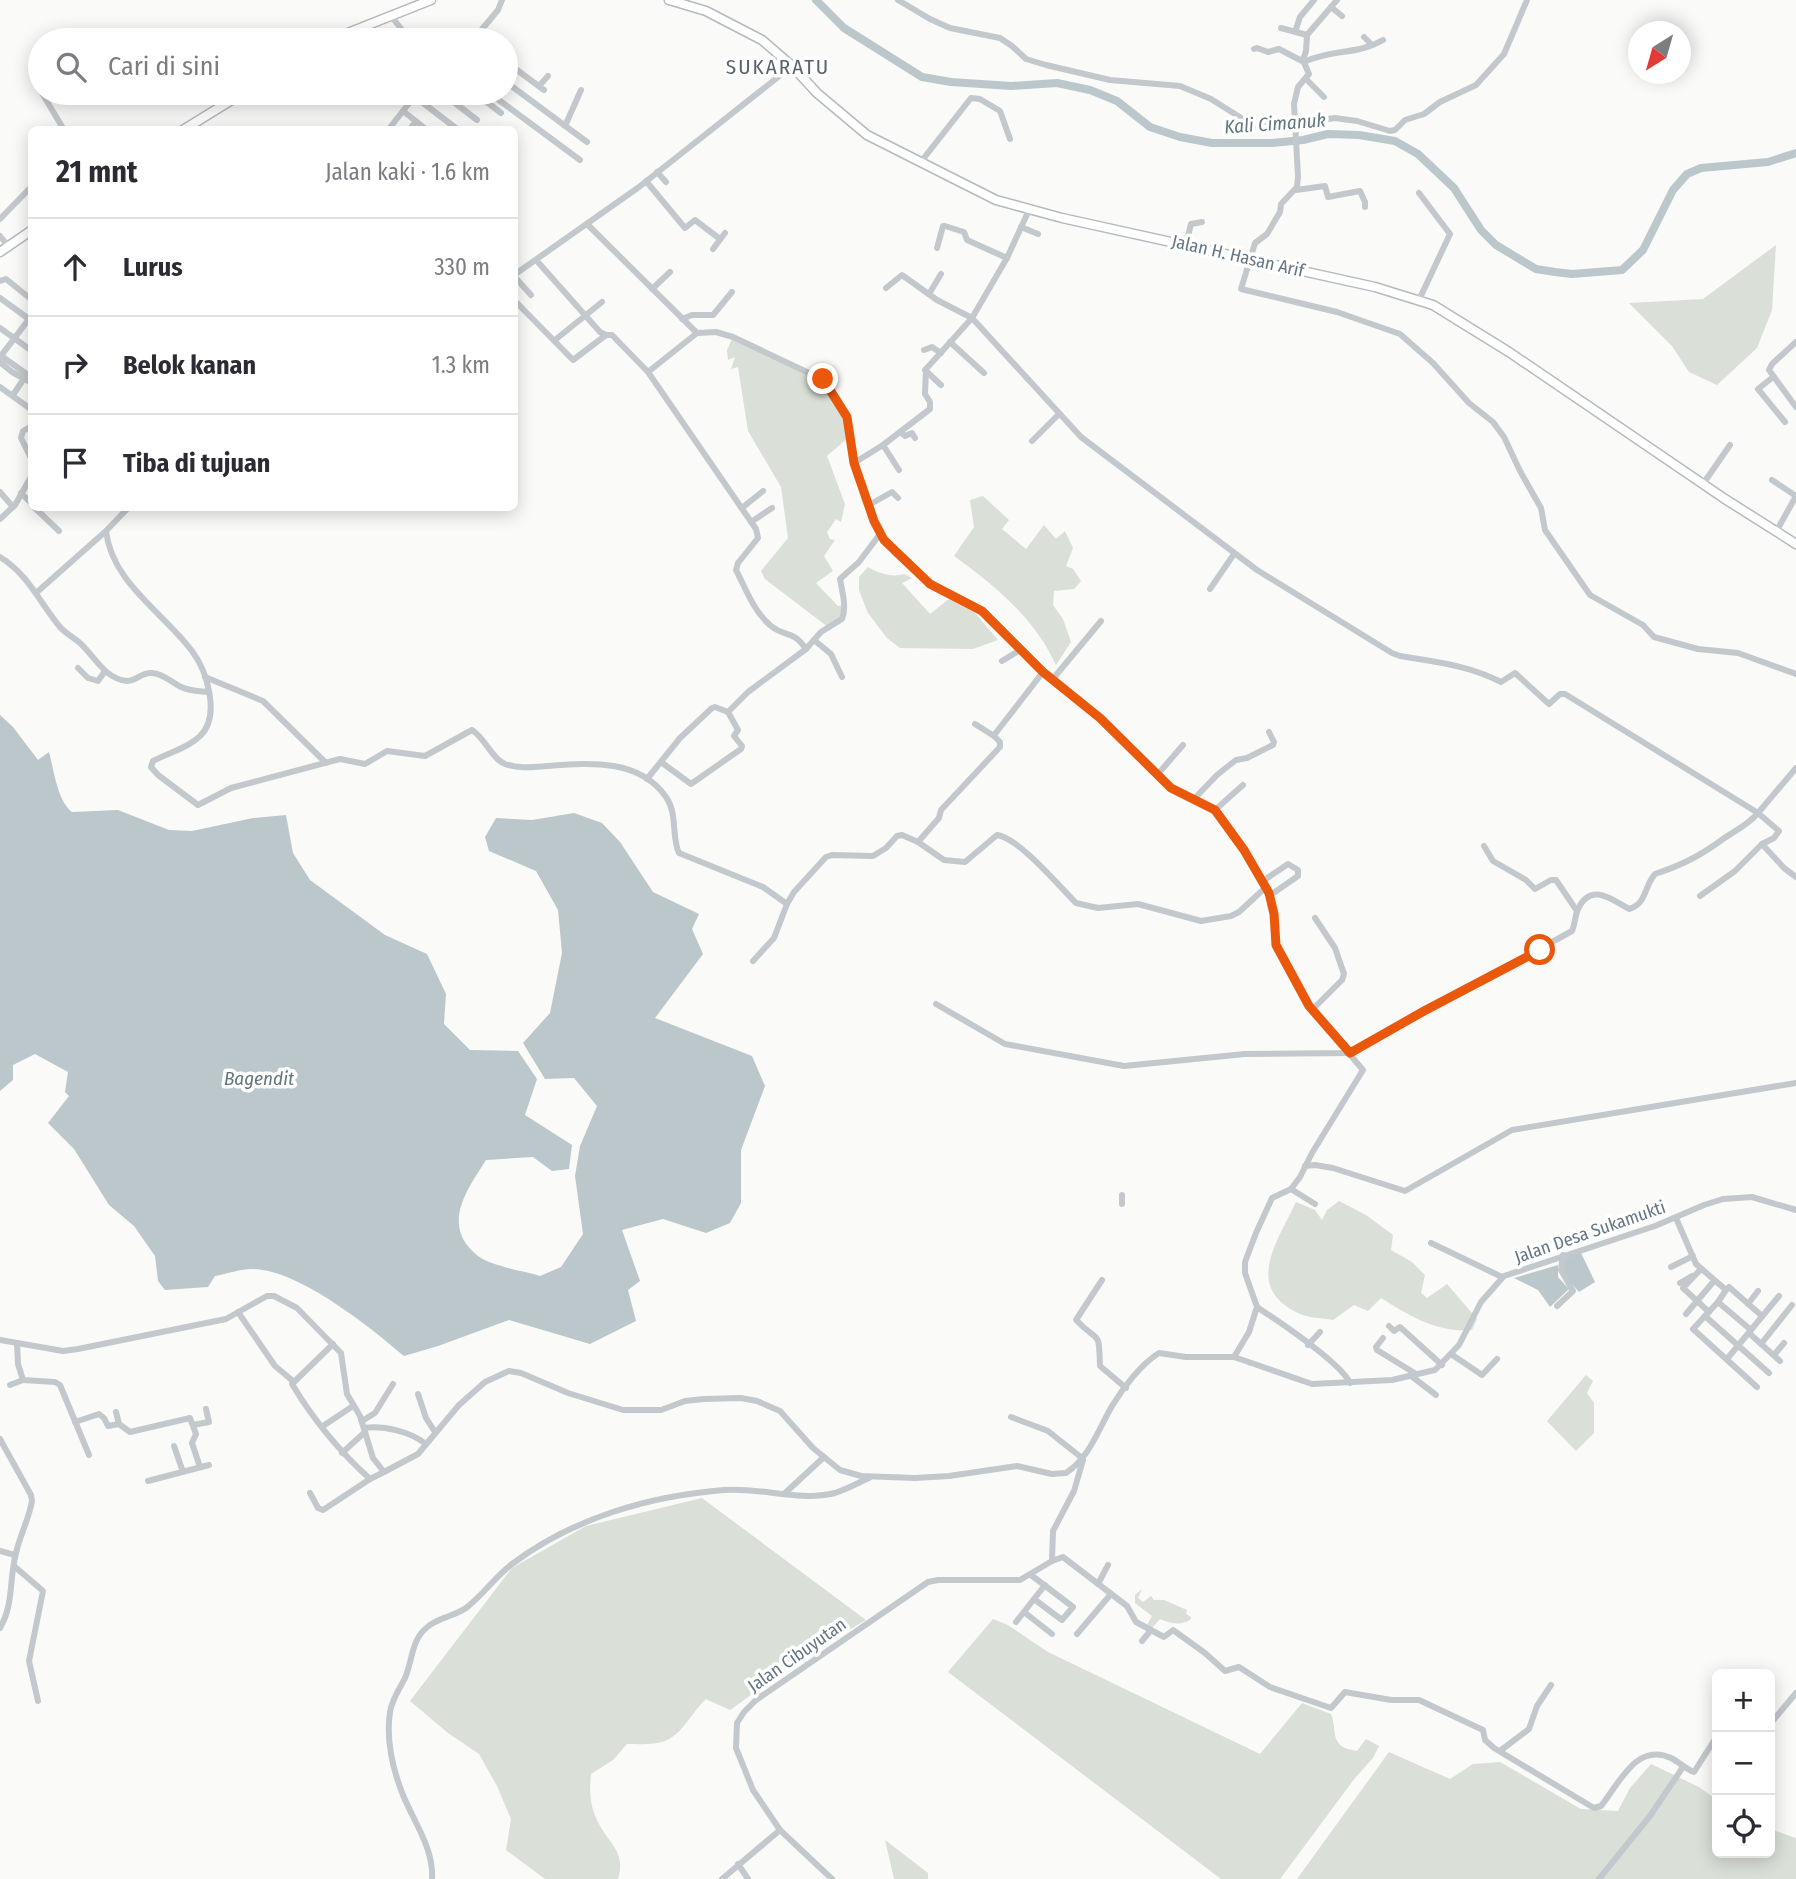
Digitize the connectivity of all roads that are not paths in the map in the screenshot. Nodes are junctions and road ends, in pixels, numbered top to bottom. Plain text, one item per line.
1 (431, 0) edge
2 (502, 0) edge
3 (669, 0) edge
4 (898, 0) edge
5 (1314, 0) edge
6 (1338, 0) edge
7 (1527, 0) edge
8 (1331, 7) junction
9 (391, 16) junction
10 (1342, 16) dead end
11 (367, 25) junction
12 (360, 28) edge
13 (370, 28) edge
14 (401, 28) edge
15 (483, 28) edge
16 (1282, 28) dead end
17 (1295, 32) junction
18 (1307, 35) junction
19 (1364, 37) dead end
20 (1382, 40) dead end
21 (1372, 45) junction
22 (1254, 49) dead end
23 (1304, 62) junction
24 (792, 66) junction
25 (518, 71) edge
26 (548, 76) dead end
27 (1306, 79) junction
28 (518, 89) edge
29 (582, 90) dead end
30 (1324, 97) dead end
31 (49, 105) edge
32 (224, 105) edge
33 (408, 105) edge
34 (428, 105) edge
35 (458, 105) edge
36 (491, 105) edge
37 (506, 106) joint
38 (403, 111) junction
39 (501, 113) junction
40 (477, 120) dead end
41 (416, 121) junction
42 (495, 121) dead end
43 (62, 126) edge
44 (189, 126) edge
45 (391, 126) edge
46 (412, 126) edge
47 (422, 126) edge
48 (453, 126) edge
49 (565, 126) junction
50 (1010, 139) dead end
51 (587, 142) dead end
52 (580, 160) dead end
53 (920, 163) junction
54 (657, 172) junction
55 (646, 181) junction
56 (666, 182) dead end
57 (1296, 188) junction
58 (28, 190) edge
59 (1419, 193) dead end
60 (1365, 207) dead end
61 (1029, 210) junction
62 (0, 219) edge
63 (1202, 222) dead end
64 (587, 224) junction
65 (1021, 227) junction
66 (28, 233) edge
67 (1038, 234) dead end
68 (0, 236) edge
69 (1186, 244) junction
70 (937, 248) dead end
71 (4, 249) edge
72 (713, 249) dead end
73 (1007, 258) junction
74 (1249, 258) junction
75 (537, 261) junction
76 (670, 271) dead end
77 (518, 273) edge
78 (941, 274) dead end
79 (518, 280) edge
80 (0, 281) edge
81 (652, 289) junction
82 (886, 289) dead end
83 (733, 292) dead end
84 (929, 294) junction
85 (531, 295) dead end
86 (28, 297) edge
87 (0, 298) edge
88 (1419, 300) junction
89 (602, 302) dead end
90 (518, 304) edge
91 (586, 315) junction
92 (972, 318) junction
93 (28, 319) edge
94 (682, 319) junction
95 (28, 322) edge
96 (0, 328) edge
97 (697, 333) junction
98 (606, 335) junction
99 (14, 339) junction
100 (555, 340) junction
101 (950, 342) junction
102 (1794, 347) edge
103 (28, 348) edge
104 (924, 350) dead end
105 (941, 353) junction
106 (0, 358) edge
107 (925, 370) junction
108 (648, 372) junction
109 (984, 373) dead end
110 (28, 375) edge
111 (1773, 377) junction
112 (23, 380) junction
113 (28, 382) edge
114 (941, 385) dead end
115 (0, 387) edge
116 (13, 395) junction
117 (28, 407) edge
118 (1796, 407) edge
119 (1058, 415) junction
120 (1785, 422) dead end
121 (28, 428) edge
122 (900, 432) junction
123 (915, 438) dead end
124 (1032, 441) dead end
125 (883, 445) junction
126 (1730, 445) dead end
127 (28, 452) edge
128 (854, 463) junction
129 (900, 470) dead end
130 (1772, 480) dead end
131 (28, 482) edge
132 (1703, 484) junction
133 (763, 491) dead end
134 (0, 492) edge
135 (21, 493) junction
136 (1796, 496) edge
137 (898, 498) dead end
138 (28, 499) edge
139 (869, 505) junction
140 (13, 507) junction
141 (742, 508) junction
142 (772, 508) dead end
143 (38, 511) edge
144 (125, 511) edge
145 (0, 519) edge
146 (751, 522) junction
147 (58, 531) dead end
148 (106, 531) junction
149 (1776, 531) junction
150 (880, 534) junction
151 (1796, 544) edge
152 (1234, 554) junction
153 (0, 557) edge
154 (1210, 589) dead end
155 (36, 593) junction
156 (1101, 621) dead end
157 (814, 640) junction
158 (806, 649) junction
159 (1020, 650) junction
160 (1002, 661) dead end
161 (78, 668) dead end
162 (105, 671) junction
163 (1043, 672) junction
164 (1796, 674) edge
165 (205, 677) junction
166 (842, 677) dead end
167 (1052, 680) junction
168 (208, 692) junction
169 (728, 712) junction
170 (975, 724) dead end
171 (1269, 732) dead end
172 (995, 733) junction
173 (1184, 745) dead end
174 (326, 762) junction
175 (661, 762) junction
176 (1796, 768) edge
177 (1158, 774) junction
178 (647, 779) junction
179 (1242, 785) dead end
180 (1194, 799) junction
181 (1215, 810) junction
182 (1758, 813) junction
183 (918, 842) junction
184 (1762, 845) junction
185 (1484, 846) dead end
186 (1796, 877) edge
187 (1264, 884) junction
188 (1269, 895) junction
189 (1700, 896) dead end
190 (787, 904) junction
191 (1577, 911) junction
192 (1315, 918) dead end
193 (753, 961) dead end
194 (936, 1004) dead end
195 (1312, 1010) junction
196 (1350, 1053) junction
197 (1796, 1083) edge
198 (1303, 1171) junction
199 (1290, 1189) junction
200 (1315, 1204) dead end
201 (1796, 1210) edge
202 (1676, 1217) junction
203 (1432, 1243) dead end
204 (1563, 1255) junction
205 (1693, 1256) junction
206 (1671, 1267) dead end
207 (1699, 1271) junction
208 (1502, 1277) junction
209 (1101, 1280) dead end
210 (1714, 1280) junction
211 (1680, 1283) dead end
212 (1726, 1290) junction
213 (1758, 1291) dead end
214 (1779, 1296) dead end
215 (1697, 1301) junction
216 (1718, 1302) junction
217 (1748, 1304) junction
218 (1792, 1305) dead end
219 (1557, 1306) dead end
220 (1257, 1307) junction
221 (239, 1312) junction
222 (1686, 1314) dead end
223 (1707, 1314) junction
224 (1762, 1316) junction
225 (1389, 1326) dead end
226 (1750, 1331) junction
227 (1320, 1332) dead end
228 (1383, 1338) dead end
229 (0, 1340) edge
230 (17, 1343) junction
231 (1784, 1343) dead end
232 (333, 1344) junction
233 (1761, 1344) junction
234 (1308, 1345) junction
235 (1738, 1346) junction
236 (1451, 1354) junction
237 (1234, 1357) junction
238 (1497, 1359) dead end
239 (1727, 1359) junction
240 (1442, 1366) junction
241 (1769, 1373) dead end
242 (1413, 1375) junction
243 (23, 1380) junction
244 (293, 1381) junction
245 (1350, 1383) junction
246 (393, 1384) dead end
247 (10, 1385) dead end
248 (1757, 1387) dead end
249 (1126, 1388) junction
250 (418, 1394) dead end
251 (1436, 1395) dead end
252 (353, 1406) junction
253 (206, 1409) dead end
254 (116, 1412) dead end
255 (1011, 1417) dead end
256 (75, 1422) junction
257 (119, 1424) junction
258 (193, 1425) junction
259 (323, 1426) junction
260 (364, 1427) junction
261 (435, 1432) junction
262 (0, 1439) edge
263 (426, 1444) junction
264 (174, 1446) dead end
265 (194, 1449) junction
266 (342, 1453) junction
267 (89, 1455) dead end
268 (177, 1455) junction
269 (1083, 1457) junction
270 (828, 1460) junction
271 (209, 1465) dead end
272 (200, 1467) junction
273 (183, 1472) junction
274 (384, 1472) junction
275 (855, 1475) junction
276 (871, 1477) junction
277 (370, 1479) junction
278 (148, 1481) dead end
279 (858, 1483) junction
280 (310, 1493) dead end
281 (784, 1494) junction
282 (0, 1551) edge
283 (15, 1555) junction
284 (1051, 1559) junction
285 (14, 1566) junction
286 (1108, 1566) dead end
287 (1031, 1575) junction
288 (1098, 1584) junction
289 (1045, 1585) junction
290 (1111, 1594) junction
291 (1034, 1599) junction
292 (1024, 1612) junction
293 (3, 1614) edge
294 (1016, 1622) dead end
295 (0, 1628) edge
296 (1151, 1630) junction
297 (1077, 1633) dead end
298 (1052, 1634) dead end
299 (1142, 1642) dead end
300 (1551, 1685) dead end
301 (1796, 1693) edge
302 (38, 1701) dead end
303 (1775, 1718) edge
304 (1712, 1744) edge
305 (1500, 1751) junction
306 (1683, 1766) junction
307 (779, 1830) junction
308 (738, 1864) junction
309 (432, 1879) edge
310 (722, 1879) edge
311 (748, 1879) edge
312 (832, 1879) edge
313 (1599, 1879) edge

1 - 9 main road
2 - 15 street
3 - 24 main road, Jalan H. Hasan Arif
4 - 7 street
5 - 17 street
6 - 8 street
8 - 10 street
8 - 18 street
9 - 11 main road
9 - 14 street
11 - 12 main road
11 - 13 street
16 - 17 street
17 - 18 street
18 - 23 street
19 - 21 street
20 - 21 street
21 - 23 street
22 - 23 street
23 - 27 street
24 - 53 main road, Jalan H. Hasan Arif
24 - 54 street
25 - 26 street
27 - 30 street
27 - 57 street, bridge
28 - 49 street
29 - 49 street
31 - 43 street
32 - 44 main road
33 - 38 street
34 - 48 street
35 - 40 street
36 - 39 street
37 - 39 street
37 - 52 street
38 - 41 street
38 - 45 street
39 - 42 street
41 - 46 street
41 - 47 street
49 - 51 street
50 - 53 street
53 - 61 main road, Jalan H. Hasan Arif
54 - 55 street
54 - 56 street
55 - 64 street
55 - 72 street
57 - 60 street
57 - 74 street
58 - 62 street
59 - 88 street
61 - 65 street
61 - 69 main road, Jalan H. Hasan Arif
63 - 69 street
64 - 75 street
64 - 81 street
65 - 67 street
65 - 73 street
66 - 71 main road
68 - 71 street
69 - 74 main road, Jalan H. Hasan Arif
70 - 73 street
73 - 92 street
74 - 88 main road, Jalan H. Hasan Arif
74 - 164 street
75 - 77 street
75 - 91 street
76 - 81 street
78 - 84 street
79 - 85 street
80 - 86 street
81 - 94 street
82 - 84 street
83 - 94 street
84 - 92 street
87 - 93 street
88 - 132 main road, Jalan H. Hasan Arif
89 - 91 street
90 - 100 street
91 - 98 street
91 - 100 street
92 - 101 street
92 - 119 street
94 - 97 street
95 - 99 street
96 - 99 street
97 - 108 street
97 - 128 street
98 - 100 street
98 - 108 street
99 - 103 street
99 - 106 street
101 - 105 street
101 - 109 street
102 - 111 street
104 - 105 street
105 - 107 street
106 - 110 street
106 - 112 street
107 - 114 street
107 - 122 street
108 - 141 street
111 - 118 street
111 - 120 street
112 - 113 street
112 - 116 street
115 - 116 street
116 - 117 street
119 - 124 street
119 - 152 street
121 - 127 street
122 - 123 street
122 - 125 street
125 - 128 street
125 - 129 street
126 - 132 street
128 - 139 street
130 - 136 street
131 - 135 street
132 - 149 main road, Jalan H. Hasan Arif
133 - 141 street
134 - 140 street
135 - 138 street
135 - 140 street
136 - 149 street
137 - 139 street
139 - 150 street
140 - 145 street
141 - 146 street
142 - 146 street
143 - 147 street
144 - 148 street
146 - 158 street
148 - 155 street
148 - 165 street
149 - 151 main road, Jalan H. Hasan Arif
150 - 157 street
150 - 159 street
152 - 154 street
152 - 182 street
153 - 155 street
155 - 162 street
156 - 167 street
157 - 158 street
157 - 166 street
158 - 169 street
159 - 160 street
159 - 163 street
161 - 162 street
162 - 168 street
163 - 167 street
163 - 172 street
165 - 168 street
165 - 174 street
167 - 177 street
168 - 174 street
169 - 175 street
169 - 175 street
170 - 172 street
171 - 180 street
172 - 183 street
173 - 177 street
174 - 178 street
175 - 178 street
176 - 182 street
177 - 180 street
178 - 190 street
179 - 181 street
180 - 181 street
181 - 187 street
182 - 184 street
182 - 191 street
183 - 187 street
183 - 190 street
184 - 186 street
184 - 189 street
185 - 191 street
187 - 188 street
187 - 188 street
188 - 195 street
190 - 193 street
191 - 196 street
192 - 195 street
194 - 196 street
195 - 196 street
196 - 198 street
197 - 198 street
198 - 199 street
199 - 200 street
199 - 220 street
201 - 202 street, Jalan Desa Sukamukti
202 - 204 street, Jalan Desa Sukamukti
202 - 205 street
203 - 208 street
204 - 208 street, Jalan Desa Sukamukti
204 - 219 street
205 - 206 street
205 - 207 street
207 - 210 street
207 - 211 street
207 - 215 street
208 - 236 street, Jalan Desa Sukamukti
209 - 249 street
210 - 212 street
210 - 215 street
212 - 216 street
212 - 217 street
213 - 217 street
214 - 224 street
215 - 222 street
215 - 223 street
216 - 223 street
216 - 226 street
217 - 224 street
218 - 233 street
220 - 234 street
220 - 237 street
221 - 230 street
221 - 232 street
221 - 244 street
223 - 235 street
223 - 239 street
224 - 226 street
225 - 240 street
226 - 233 street
226 - 235 street
227 - 234 street
228 - 242 street
229 - 230 street
230 - 243 street
231 - 233 street
232 - 244 street
232 - 252 street
234 - 245 street
235 - 239 street
235 - 241 street
236 - 238 street
236 - 240 street, Jalan Desa Sukamukti
237 - 245 street
237 - 249 street
239 - 248 street
240 - 242 street
242 - 245 street
242 - 251 street
243 - 247 street
243 - 256 street
244 - 259 street
246 - 260 street
249 - 269 street
250 - 261 street
252 - 259 street
252 - 260 street
253 - 258 street
254 - 257 street
255 - 269 street
256 - 257 street
256 - 267 street
257 - 258 street
258 - 265 street
259 - 266 street
260 - 263 street
260 - 266 street
260 - 274 street
261 - 263 street
261 - 270 street
262 - 283 street
263 - 274 street
264 - 268 street
265 - 268 street
265 - 272 street
266 - 277 street
268 - 273 street
269 - 276 street
269 - 284 street
270 - 275 street
270 - 281 street
271 - 272 street
272 - 273 street
273 - 278 street
274 - 277 street
275 - 276 street
275 - 279 street
276 - 279 street
277 - 280 street
279 - 281 street
281 - 309 street
282 - 283 street
283 - 285 street
284 - 287 street, Jalan Cibuyutan
284 - 288 street
285 - 293 street
285 - 302 street
286 - 288 street
287 - 289 street
287 - 307 street, Jalan Cibuyutan
288 - 290 street
289 - 291 street
289 - 291 street
290 - 296 street
290 - 297 street
291 - 292 street
292 - 294 street
292 - 298 street
293 - 295 street
296 - 299 street
296 - 305 street
300 - 305 street
301 - 303 street
304 - 306 street
305 - 306 street
306 - 313 street
307 - 308 street
307 - 312 street, Jalan Cibuyutan
308 - 310 street
308 - 311 street

